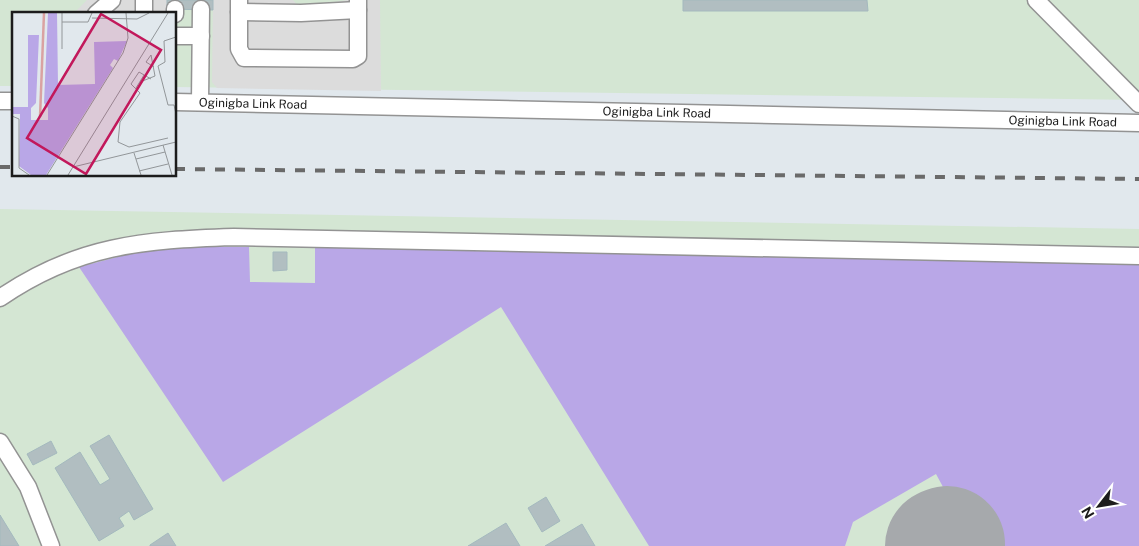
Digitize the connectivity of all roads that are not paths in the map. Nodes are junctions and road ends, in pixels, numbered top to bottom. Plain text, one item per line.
1 (112, 0) edge
2 (289, 0) edge
3 (1036, 0) edge
4 (358, 5) edge
5 (239, 6) edge
6 (202, 9) dead end
7 (98, 12) edge
8 (301, 13) junction
9 (176, 36) edge
10 (201, 36) junction
11 (176, 102) edge
12 (200, 102) junction
13 (1139, 104) edge
14 (1139, 122) edge
15 (1139, 256) edge
16 (0, 298) edge
17 (0, 442) edge
18 (52, 546) edge

1 - 7 street
2 - 8 street
3 - 13 street
4 - 5 street
4 - 8 street
5 - 8 street
6 - 10 street
9 - 10 street
10 - 12 street
11 - 12 street, Oginigba Link Road
12 - 14 street, Oginigba Link Road
15 - 16 street
17 - 18 street

